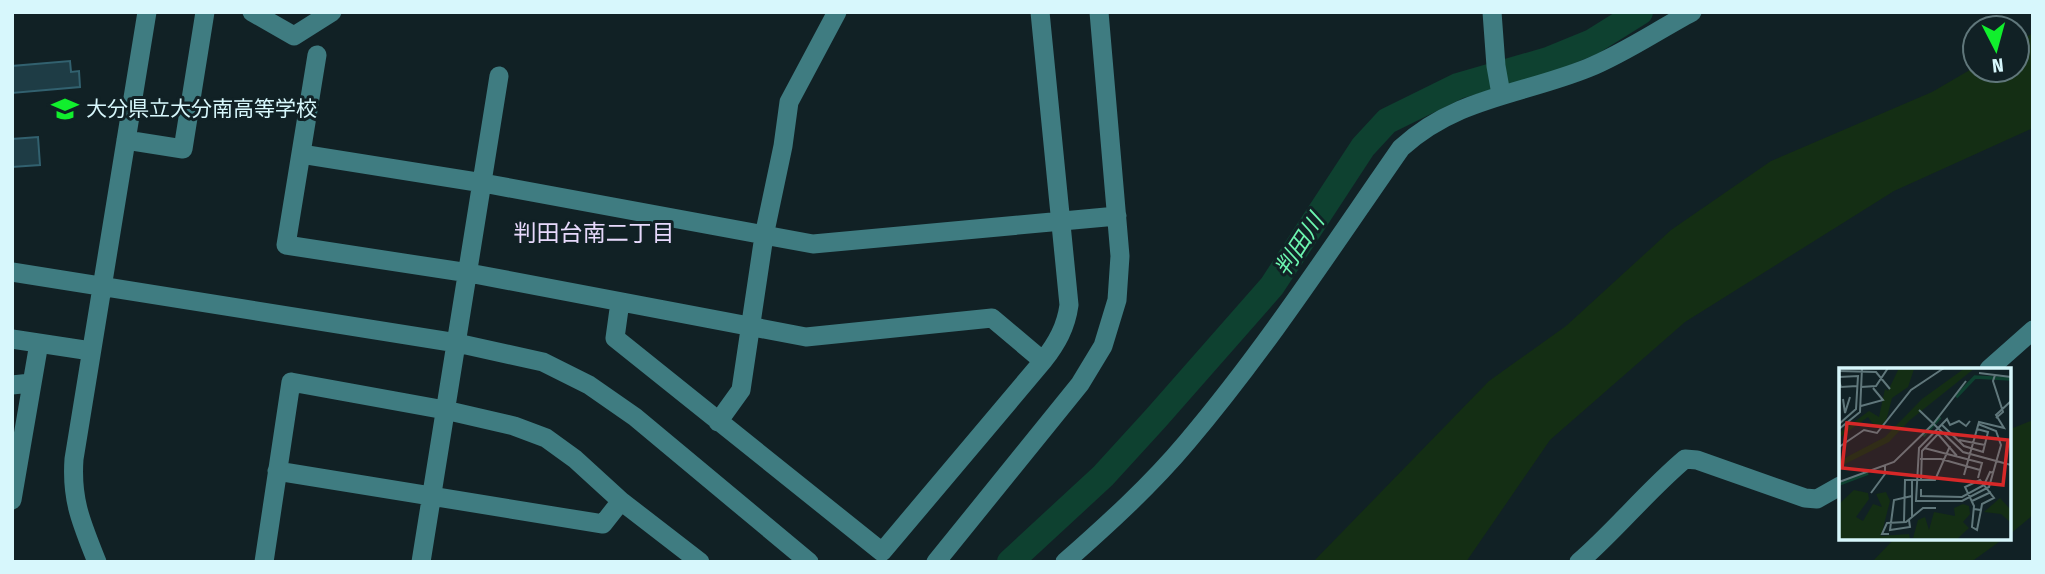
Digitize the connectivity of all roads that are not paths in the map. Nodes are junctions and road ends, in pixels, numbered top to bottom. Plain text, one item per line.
1 (147, 12) edge
2 (205, 12) edge
3 (252, 12) edge
4 (332, 12) edge
5 (837, 12) edge
6 (1040, 12) edge
7 (1099, 12) edge
8 (1492, 12) edge
9 (1692, 12) edge
10 (317, 55) dead end
11 (499, 76) dead end
12 (1499, 82) junction
13 (126, 140) junction
14 (301, 153) junction
15 (483, 183) junction
16 (1117, 216) junction
17 (1060, 221) junction
18 (764, 236) junction
19 (12, 272) edge
20 (469, 273) junction
21 (103, 287) junction
22 (620, 302) junction
23 (751, 327) junction
24 (2033, 330) edge
25 (12, 339) edge
26 (457, 343) junction
27 (39, 344) junction
28 (91, 351) junction
29 (1043, 361) junction
30 (1990, 368) edge
31 (21, 384) edge
32 (445, 411) junction
33 (718, 422) junction
34 (276, 471) junction
35 (14, 476) edge
36 (1839, 487) edge
37 (431, 497) junction
38 (12, 500) edge
39 (621, 501) junction
40 (97, 562) edge
41 (264, 562) edge
42 (421, 562) edge
43 (701, 562) edge
44 (809, 562) edge
45 (936, 562) edge
46 (1065, 562) edge
47 (1579, 562) edge

1 - 13 street
2 - 13 street
3 - 4 street
5 - 18 street
6 - 17 street
7 - 16 street
8 - 12 street
9 - 12 street
10 - 14 street
11 - 15 street
12 - 46 street
13 - 21 street
14 - 15 street
14 - 20 street
15 - 18 street
15 - 20 street
16 - 17 street
16 - 45 street
17 - 18 street
17 - 29 street
18 - 23 street
19 - 21 street
20 - 22 street
20 - 26 street
21 - 26 street
21 - 28 street
22 - 23 street
22 - 33 street
23 - 29 street
23 - 33 street
24 - 30 street
25 - 27 street
26 - 32 street
26 - 44 street
27 - 28 street
27 - 31 street
28 - 40 street
29 - 33 street
31 - 35 street
32 - 34 street
32 - 37 street
32 - 39 street
34 - 37 street
34 - 41 street
35 - 38 street
36 - 47 street
37 - 39 street
37 - 42 street
39 - 43 street

